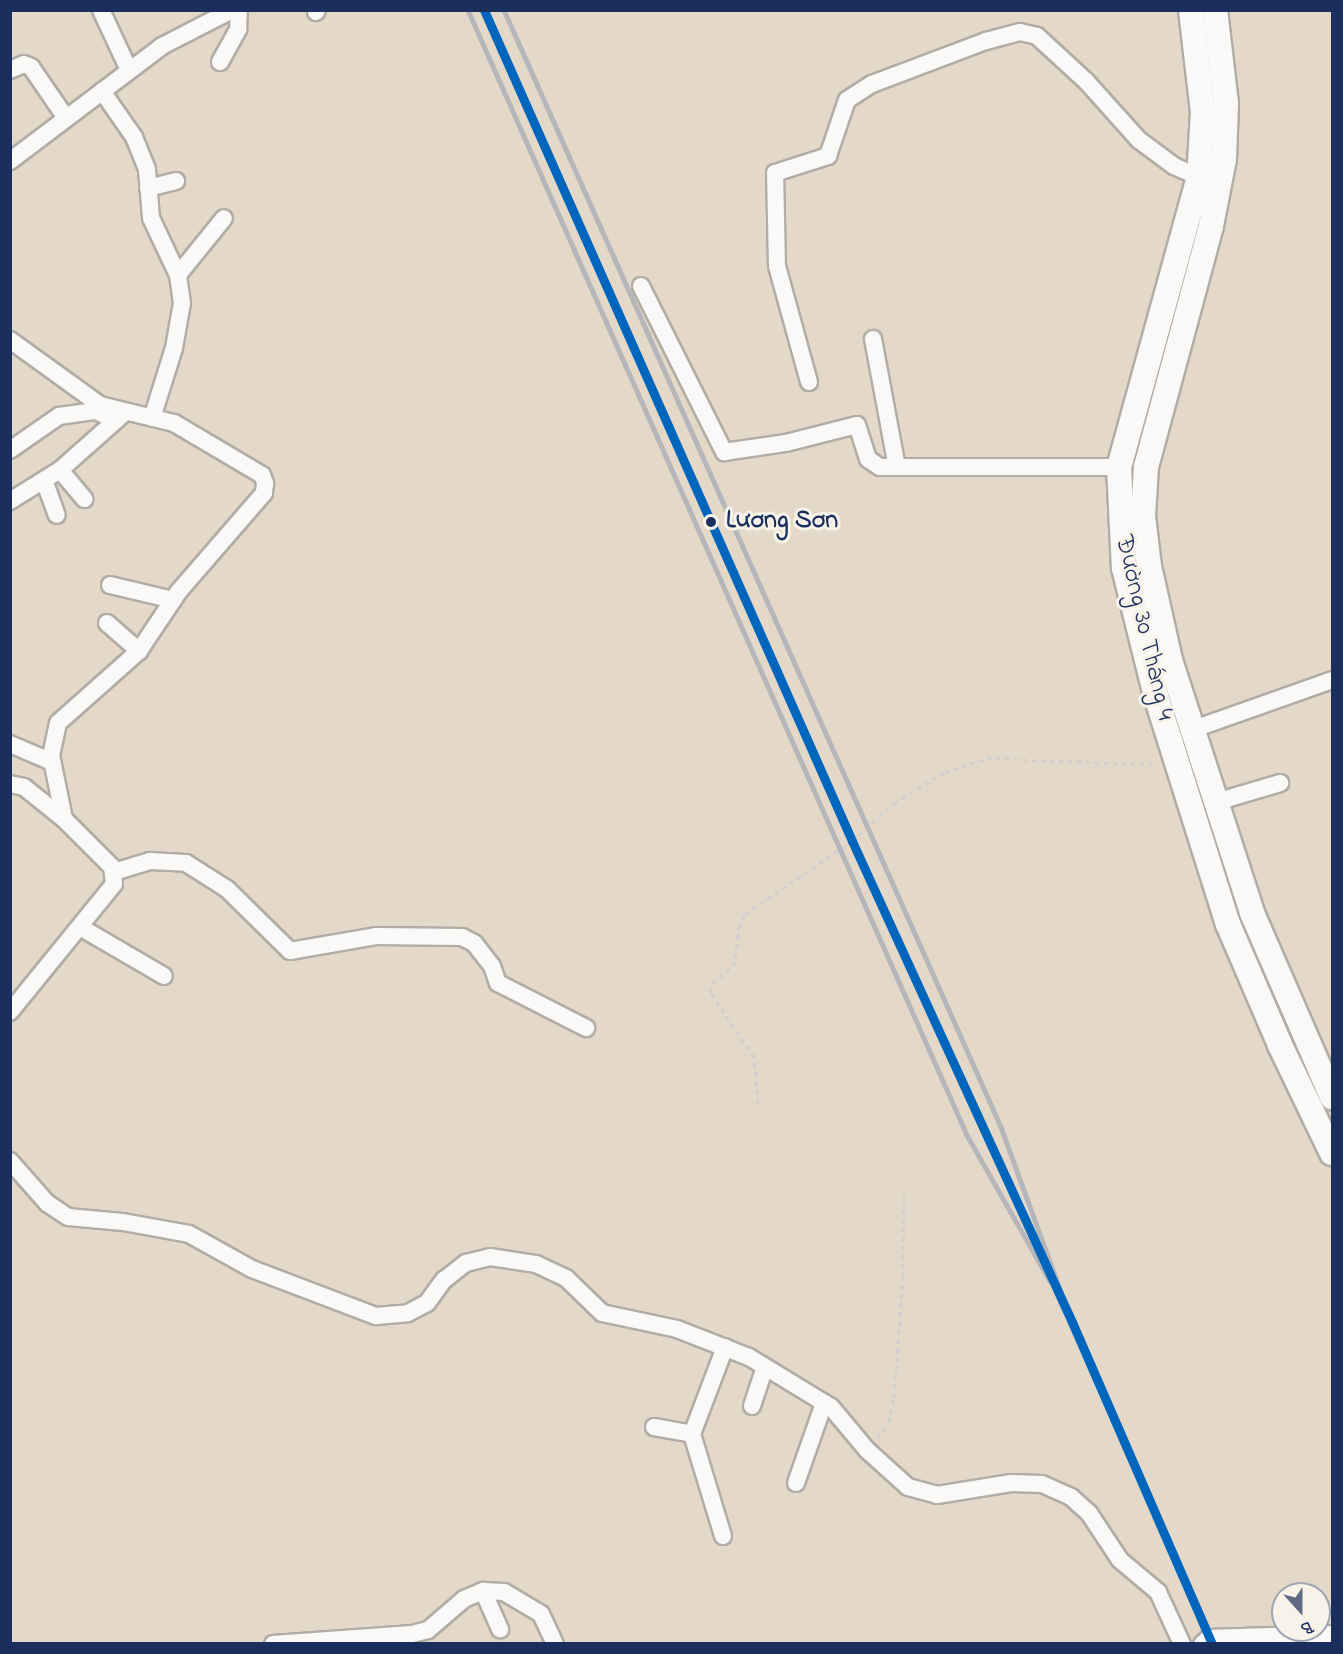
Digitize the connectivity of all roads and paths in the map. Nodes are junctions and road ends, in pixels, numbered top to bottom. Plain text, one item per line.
1 (101, 10) edge
2 (232, 10) edge
3 (239, 10) edge
4 (1191, 10) edge
5 (1215, 10) edge
6 (220, 62) dead end
7 (10, 70) edge
8 (129, 70) junction
9 (102, 91) junction
10 (66, 118) junction
11 (10, 161) edge
12 (1199, 177) junction
13 (176, 181) dead end
14 (148, 189) junction
15 (224, 218) dead end
16 (178, 275) junction
17 (641, 286) dead end
18 (873, 339) dead end
19 (10, 340) edge
20 (809, 382) dead end
21 (119, 417) junction
22 (152, 418) junction
23 (10, 450) edge
24 (897, 467) junction
25 (1119, 467) junction
26 (1146, 467) junction
27 (60, 470) junction
28 (44, 480) junction
29 (84, 498) dead end
30 (10, 501) edge
31 (57, 515) dead end
32 (110, 585) dead end
33 (172, 600) junction
34 (107, 623) dead end
35 (140, 651) junction
36 (1332, 680) edge
37 (1191, 730) junction
38 (10, 744) edge
39 (52, 762) junction
40 (1178, 766) junction
41 (1280, 783) dead end
42 (10, 784) edge
43 (1216, 802) junction
44 (64, 819) junction
45 (114, 872) junction
46 (80, 927) junction
47 (164, 976) dead end
48 (10, 1012) edge
49 (586, 1028) dead end
50 (1332, 1097) edge
51 (758, 1103) dead end
52 (1330, 1142) edge
53 (12, 1168) edge
54 (904, 1193) dead end
55 (725, 1347) junction
56 (765, 1366) junction
57 (824, 1402) junction
58 (752, 1406) dead end
59 (654, 1427) dead end
60 (692, 1434) junction
61 (867, 1450) junction
62 (796, 1483) dead end
63 (723, 1536) dead end
64 (483, 1591) junction
65 (500, 1629) dead end
66 (1332, 1634) edge
67 (273, 1644) edge
68 (555, 1644) edge
69 (1182, 1644) edge
70 (1202, 1644) edge

1 - 8 street
2 - 8 street
3 - 6 street
4 - 12 highway, Đường 30 Tháng 4
5 - 26 highway, Đường 30 Tháng 4
7 - 10 street
8 - 9 street
9 - 10 street
9 - 14 street
10 - 11 street
12 - 20 street
12 - 25 highway, Đường 30 Tháng 4
13 - 14 street
14 - 16 street
15 - 16 street
16 - 22 street
17 - 24 street
18 - 24 street
19 - 21 street
21 - 22 street
21 - 23 street
21 - 27 street
22 - 33 street
24 - 25 street
25 - 26 highway
25 - 40 highway, Đường 30 Tháng 4
26 - 37 highway, Đường 30 Tháng 4
27 - 28 street
27 - 29 street
28 - 30 street
28 - 31 street
32 - 33 street
33 - 35 street
34 - 35 street
35 - 39 street
36 - 37 street
37 - 43 highway, Đường 30 Tháng 4
38 - 39 street
39 - 44 street
40 - 51 path
40 - 52 highway, Đường 30 Tháng 4
41 - 43 street
42 - 44 street
43 - 50 highway, Đường 30 Tháng 4
44 - 45 street
45 - 46 street
45 - 49 street
46 - 47 street
46 - 48 street
53 - 55 street
54 - 61 path
55 - 56 street
55 - 60 street
56 - 57 street
56 - 58 street
57 - 61 street
57 - 62 street
59 - 60 street
60 - 63 street
61 - 69 street
64 - 65 street
64 - 67 street
64 - 68 street
66 - 70 street

